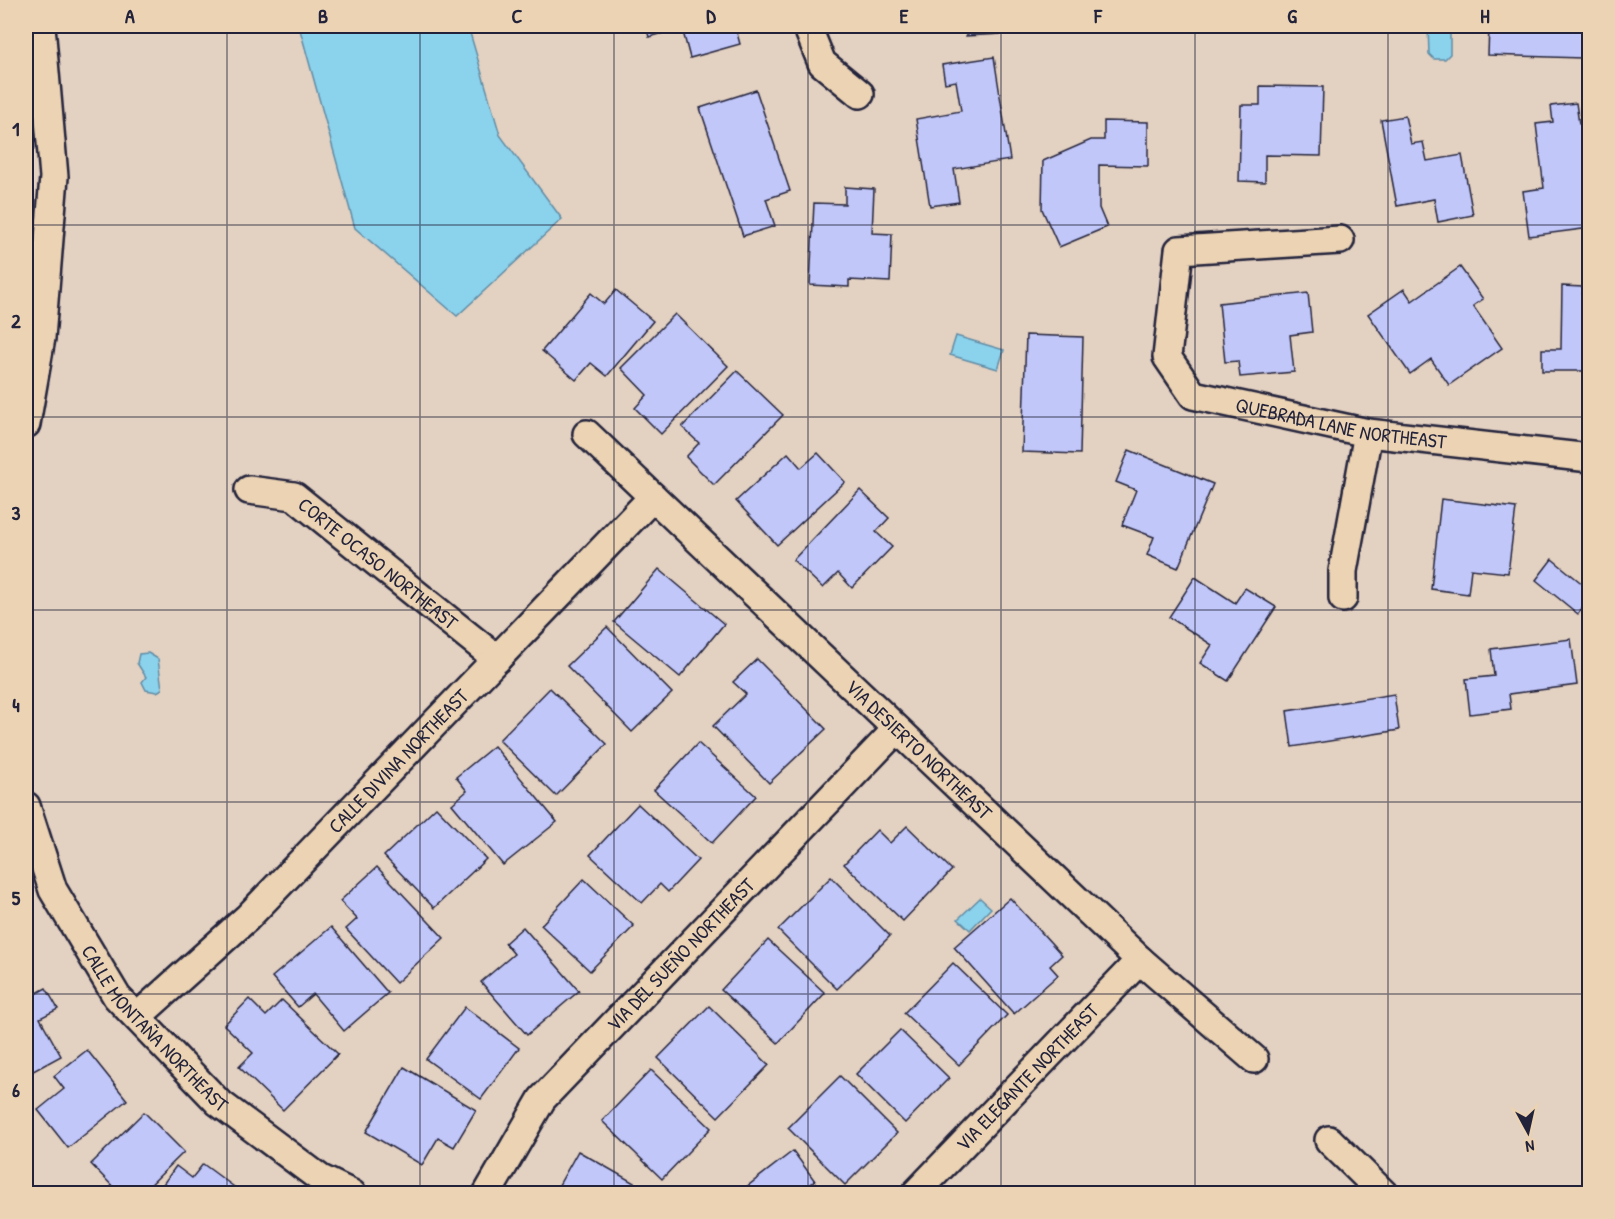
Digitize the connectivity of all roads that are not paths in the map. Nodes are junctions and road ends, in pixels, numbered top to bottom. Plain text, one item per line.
1 (41, 26) edge
2 (807, 26) edge
3 (860, 94) dead end
4 (1340, 240) dead end
5 (35, 287) edge
6 (33, 337) edge
7 (26, 424) edge
8 (586, 434) dead end
9 (1368, 434) junction
10 (1590, 458) edge
11 (249, 490) dead end
12 (653, 497) junction
13 (1343, 598) dead end
14 (497, 659) junction
15 (896, 730) junction
16 (26, 807) edge
17 (1140, 960) junction
18 (137, 1017) junction
19 (1254, 1059) dead end
20 (1329, 1140) dead end
21 (352, 1194) edge
22 (487, 1194) edge
23 (915, 1194) edge
24 (1384, 1194) edge

1 - 5 street
2 - 3 street
4 - 9 street, QUEBRADA LANE NORTHEAST
5 - 6 street
6 - 7 street
8 - 12 street, VIA DESIERTO NORTHEAST
9 - 10 street, QUEBRADA LANE NORTHEAST
9 - 13 street
11 - 14 street, CORTE OCASO NORTHEAST
12 - 14 street, CALLE DIVINA NORTHEAST
12 - 15 street, VIA DESIERTO NORTHEAST
14 - 18 street, CALLE DIVINA NORTHEAST
15 - 17 street, VIA DESIERTO NORTHEAST
15 - 22 street, VIA DEL SUEÑO NORTHEAST
16 - 18 street, CALLE MONTAÑA NORTHEAST
17 - 19 street, VIA DESIERTO NORTHEAST
17 - 23 street, VIA ELEGANTE NORTHEAST
18 - 21 street, CALLE MONTAÑA NORTHEAST
20 - 24 street

